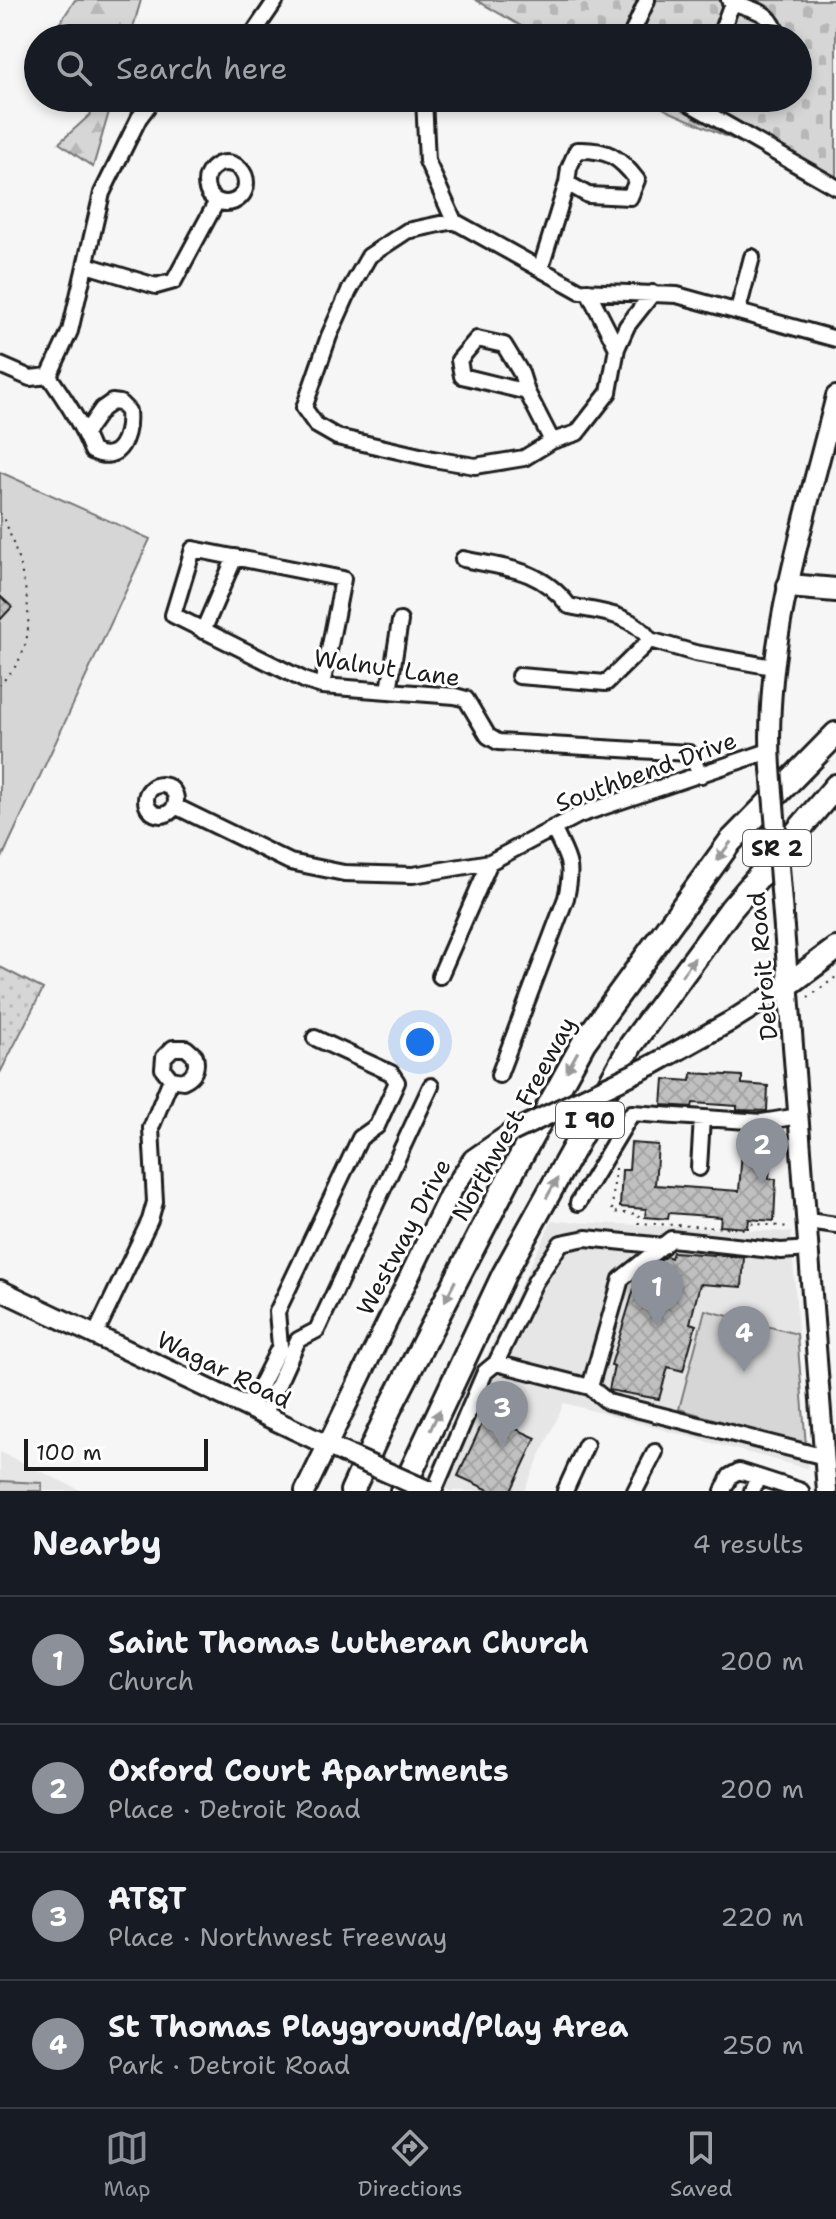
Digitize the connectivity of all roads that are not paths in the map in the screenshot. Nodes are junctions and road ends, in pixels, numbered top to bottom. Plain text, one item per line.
1 (647, 0) edge
2 (270, 2) edge
3 (732, 2) edge
4 (258, 24) edge
5 (636, 24) edge
6 (724, 24) edge
7 (775, 24) edge
8 (144, 112) edge
9 (425, 112) edge
10 (705, 112) edge
11 (567, 183) junction
12 (836, 187) edge
13 (217, 201) dead end
14 (454, 221) junction
15 (752, 257) dead end
16 (86, 265) junction
17 (541, 267) junction
18 (588, 291) junction
19 (653, 293) junction
20 (738, 310) junction
21 (836, 339) edge
22 (617, 348) junction
23 (0, 365) edge
24 (49, 376) junction
25 (527, 392) junction
26 (836, 396) edge
27 (85, 433) dead end
28 (552, 441) junction
29 (235, 557) junction
30 (463, 559) dead end
31 (789, 586) junction
32 (836, 590) edge
33 (400, 621) dead end
34 (203, 631) junction
35 (650, 640) junction
36 (773, 667) junction
37 (519, 676) dead end
38 (322, 686) junction
39 (389, 691) junction
40 (836, 734) edge
41 (770, 759) junction
42 (701, 775) junction
43 (836, 786) edge
44 (175, 806) dead end
45 (553, 828) junction
46 (490, 862) junction
47 (836, 949) edge
48 (440, 976) dead end
49 (789, 984) junction
50 (315, 1038) dead end
51 (499, 1075) dead end
52 (171, 1079) dead end
53 (431, 1086) dead end
54 (799, 1116) junction
55 (702, 1118) junction
56 (699, 1168) dead end
57 (578, 1203) dead end
58 (800, 1224) junction
59 (836, 1225) edge
60 (663, 1246) junction
61 (810, 1249) junction
62 (0, 1290) edge
63 (95, 1335) junction
64 (496, 1363) junction
65 (590, 1387) junction
66 (256, 1412) junction
67 (327, 1445) junction
68 (586, 1445) dead end
69 (655, 1452) dead end
70 (825, 1457) junction
71 (755, 1484) edge
72 (792, 1490) edge
73 (305, 1491) edge
74 (352, 1491) edge
75 (402, 1491) edge
76 (431, 1491) edge
77 (565, 1491) edge
78 (635, 1491) edge
79 (723, 1491) edge
80 (827, 1491) edge

1 - 5 street
2 - 4 street
3 - 6 street
3 - 7 street
8 - 16 street
9 - 14 street
10 - 12 street
11 - 11 street
11 - 17 street
13 - 16 street
14 - 17 street
14 - 28 street
15 - 20 street
16 - 24 street
17 - 18 street
18 - 19 street
18 - 22 street
19 - 20 street
19 - 22 street
20 - 21 street
22 - 28 street
23 - 24 street
24 - 27 street
25 - 25 street
25 - 28 street
26 - 31 main road, Detroit Road
29 - 34 street
29 - 34 street, Walnut Lane
29 - 38 street, Walnut Lane
30 - 35 street
31 - 32 highway
31 - 36 main road, Detroit Road / SR 2
33 - 39 street
34 - 38 street, Walnut Lane
35 - 36 street
35 - 37 street
36 - 41 main road, Detroit Road / SR 2
38 - 39 street, Walnut Lane
39 - 42 street, Walnut Lane
40 -> 74 highway, Northwest Freeway / I 90
41 - 42 street, Southbend Drive
41 - 49 main road, Detroit Road / SR 2, bridge
42 - 45 street, Southbend Drive
75 -> 43 highway, I 90
44 - 46 street, Southbend Drive
45 - 46 street, Southbend Drive
45 - 51 street
46 - 48 street
47 - 49 highway
49 - 54 main road, Detroit Road / SR 2
49 - 67 main road, Westway Drive, bridge
50 - 66 street
52 - 63 street
53 - 66 street
54 - 55 street
54 - 58 main road, Detroit Road / SR 2
55 - 56 street
55 - 57 street
58 - 59 street
58 - 61 main road, Detroit Road / SR 2
60 - 61 street
60 - 64 street
60 - 65 street
61 - 70 main road, Detroit Road / SR 2
62 - 63 main road, Wagar Road
63 - 66 main road, Wagar Road
64 - 65 street
64 - 76 street
65 - 70 street
66 - 67 main road, Wagar Road
67 - 73 main road, Westway Drive
67 - 76 main road, Wagar Road, bridge
68 - 77 street
69 - 78 street
70 - 80 main road, Detroit Road / SR 2
71 - 72 street
71 - 79 street

